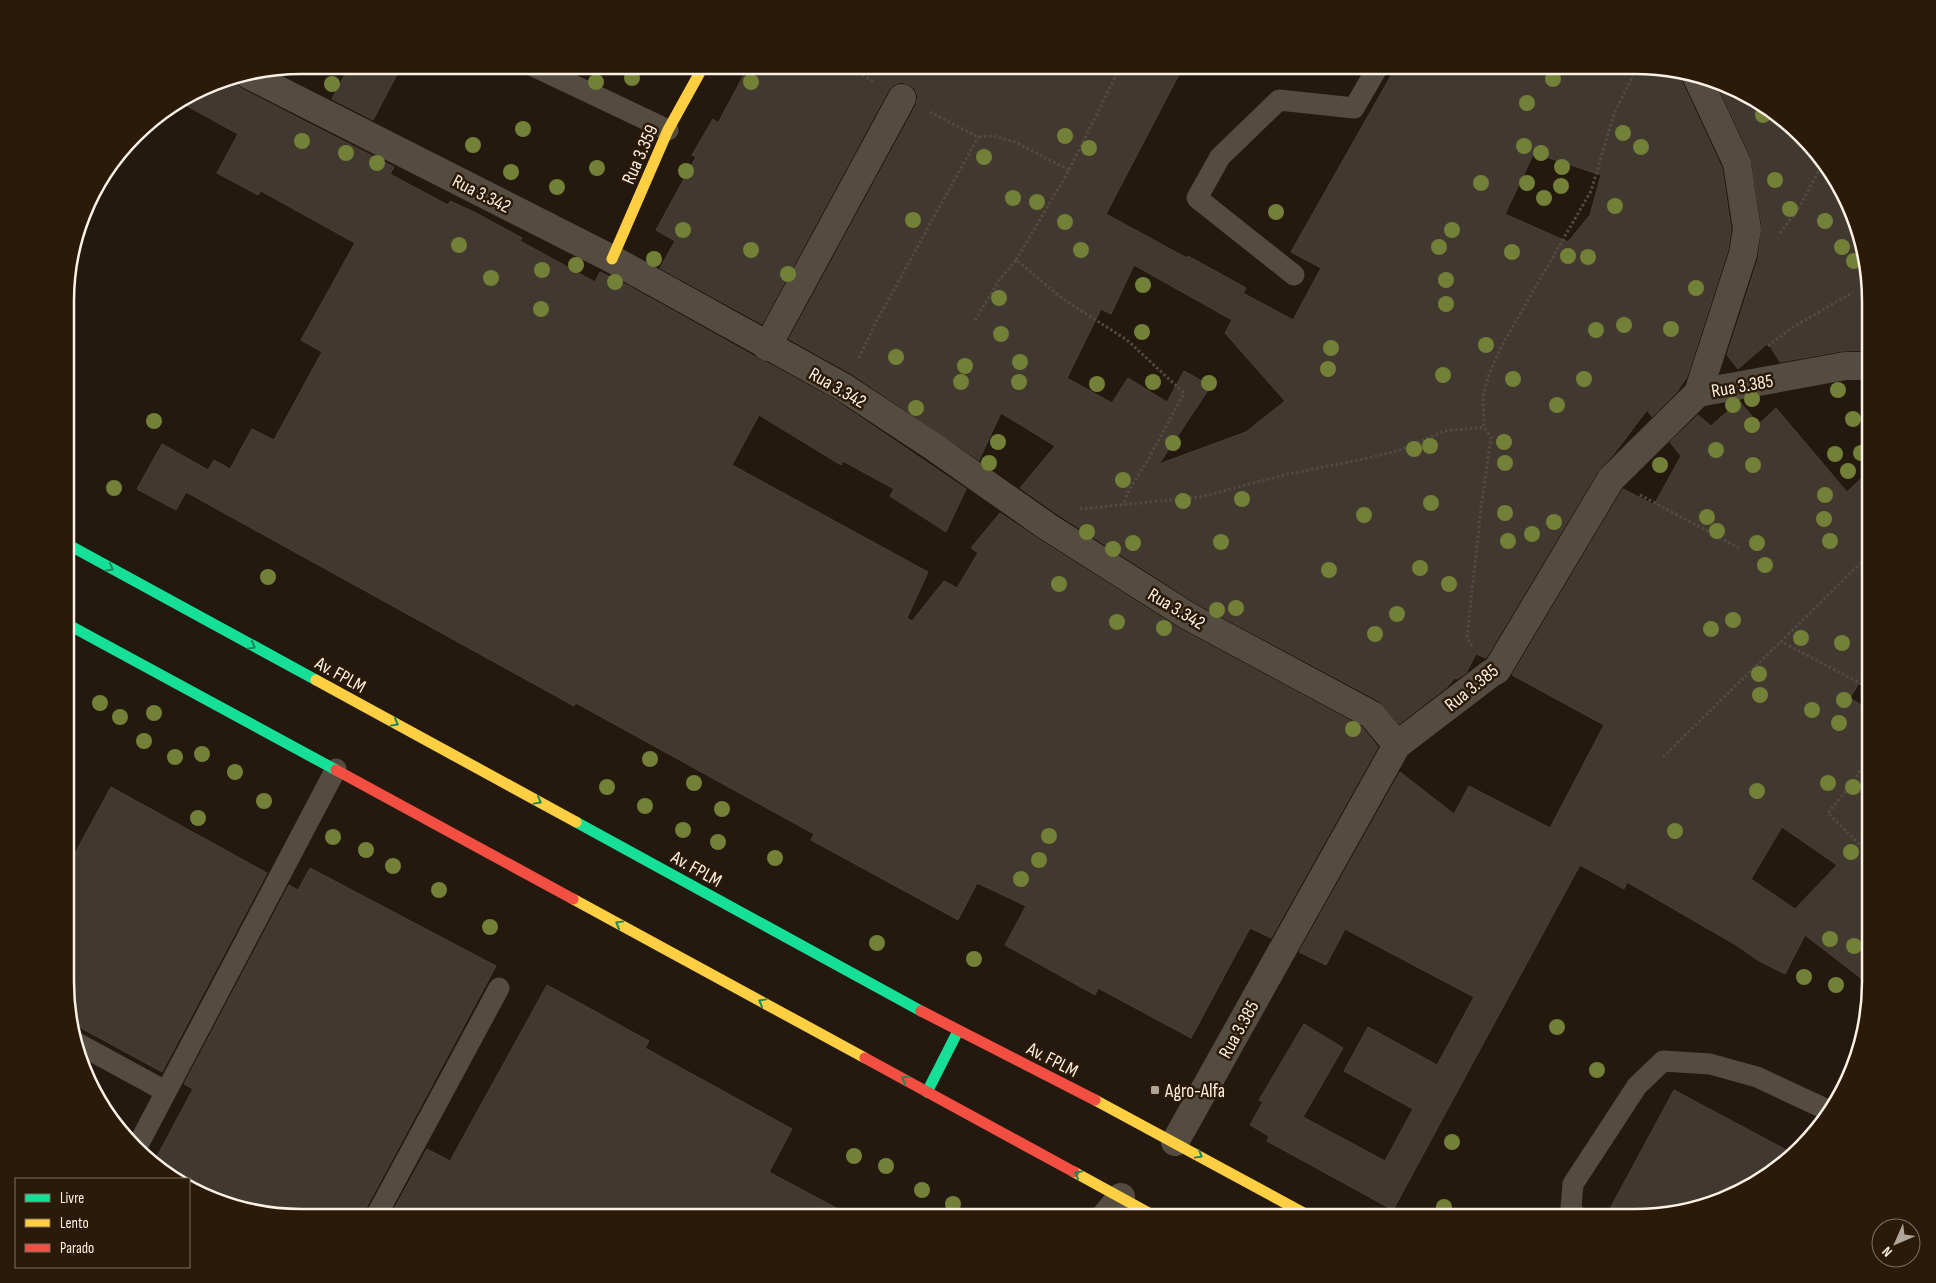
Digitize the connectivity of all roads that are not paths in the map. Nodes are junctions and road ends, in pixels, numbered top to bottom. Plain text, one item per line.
1 (550, 74) edge
2 (699, 74) edge
3 (1374, 74) edge
4 (256, 78) edge
5 (1700, 83) edge
6 (902, 98) road end
7 (668, 130) junction
8 (612, 259) junction
9 (1294, 275) dead end
10 (767, 346) junction
11 (1862, 366) edge
12 (1698, 393) junction
13 (74, 548) edge
14 (74, 628) edge
15 (1397, 745) junction
16 (336, 769) junction
17 (499, 988) dead end
18 (958, 1031) junction
19 (83, 1046) edge
20 (165, 1091) junction
21 (927, 1092) junction
22 (1824, 1108) edge
23 (139, 1142) edge
24 (1175, 1142) junction
25 (1113, 1208) edge
26 (380, 1209) edge
27 (1296, 1209) edge
28 (1572, 1209) edge

1 - 7 lane
2 - 7 main road, Rua 3.359
3 - 9 lane
4 - 8 street, Rua 3.342
5 - 12 street
6 - 10 street
7 - 8 main road, Rua 3.359
8 - 10 street, Rua 3.342
10 - 15 street, Rua 3.342
11 - 12 street, Rua 3.385
12 - 15 street, Rua 3.385
13 -> 18 main road, Av. FPLM
14 - 16 main road
15 - 24 street, Rua 3.385
16 - 20 lane
21 -> 16 main road
17 - 26 lane
18 - 21 main road
18 - 24 main road, Av. FPLM
19 - 20 lane
20 - 23 lane
25 -> 21 main road
22 - 28 lane
24 -> 27 main road, Av. FPLM

